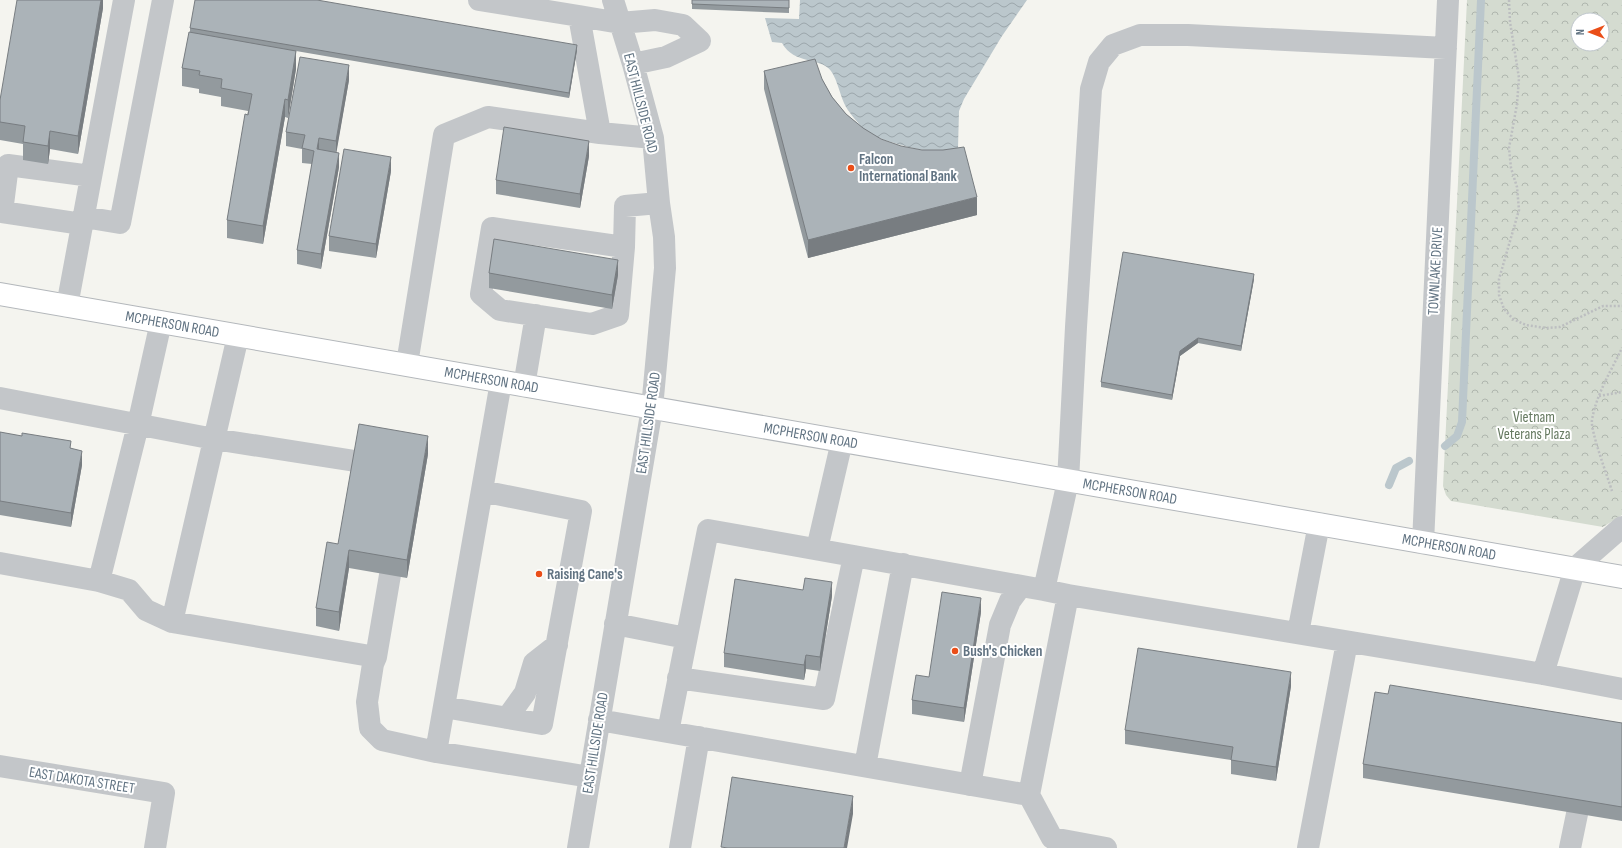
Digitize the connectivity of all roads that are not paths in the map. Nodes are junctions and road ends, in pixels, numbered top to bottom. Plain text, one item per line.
1 (124, 0) edge
2 (163, 0) edge
3 (479, 0) edge
4 (613, 0) edge
5 (1448, 0) edge
6 (579, 16) junction
7 (620, 23) junction
8 (1446, 48) junction
9 (633, 64) junction
10 (600, 133) junction
11 (653, 138) junction
12 (91, 176) junction
13 (2, 189) edge
14 (659, 203) junction
15 (83, 221) junction
16 (624, 247) junction
17 (0, 294) edge
18 (67, 306) junction
19 (525, 307) junction
20 (161, 322) junction
21 (238, 336) junction
22 (407, 364) junction
23 (501, 382) junction
24 (524, 386) junction
25 (0, 398) edge
26 (652, 408) junction
27 (138, 425) junction
28 (214, 439) junction
29 (842, 441) junction
30 (355, 461) edge
31 (1068, 481) junction
32 (482, 490) junction
33 (1319, 524) junction
34 (1622, 527) edge
35 (1422, 543) junction
36 (817, 549) junction
37 (854, 556) junction
38 (0, 563) edge
39 (903, 564) junction
40 (1575, 568) junction
41 (390, 575) edge
42 (1622, 577) edge
43 (99, 581) junction
44 (1021, 586) junction
45 (1044, 590) junction
46 (1068, 595) junction
47 (172, 622) junction
48 (615, 624) junction
49 (1298, 633) junction
50 (686, 638) junction
51 (1347, 642) junction
52 (556, 645) junction
53 (376, 658) junction
54 (1544, 674) junction
55 (678, 678) junction
56 (1622, 689) edge
57 (444, 707) junction
58 (507, 718) junction
59 (599, 720) junction
60 (668, 732) junction
61 (699, 737) junction
62 (436, 752) junction
63 (0, 766) edge
64 (865, 766) junction
65 (590, 777) junction
66 (970, 785) junction
67 (1029, 795) junction
68 (1578, 814) edge
69 (1046, 843) edge
70 (155, 848) edge
71 (578, 848) edge
72 (680, 848) edge
73 (1106, 848) edge
74 (1308, 848) edge
75 (1570, 848) edge

1 - 12 street
2 - 15 street
3 - 6 street
4 - 7 street, EAST HILLSIDE ROAD
5 - 8 street, TOWNLAKE DRIVE
6 - 7 street
6 - 10 street
7 - 9 street, EAST HILLSIDE ROAD
7 - 9 street
8 - 31 street
8 - 35 street, TOWNLAKE DRIVE
9 - 11 street, EAST HILLSIDE ROAD
10 - 11 street
10 - 22 street
11 - 14 street, EAST HILLSIDE ROAD
12 - 13 street
12 - 15 street
13 - 15 street
14 - 16 street
14 - 26 street, EAST HILLSIDE ROAD
15 - 18 street
16 - 19 street
16 - 19 street
17 - 18 main road, MCPHERSON ROAD
18 - 20 main road, MCPHERSON ROAD
19 - 24 street
20 - 21 main road, MCPHERSON ROAD
20 - 27 street
21 - 22 main road, MCPHERSON ROAD
21 - 28 street
22 - 23 main road, MCPHERSON ROAD
23 - 24 main road, MCPHERSON ROAD
23 - 32 street
24 - 26 main road, MCPHERSON ROAD
25 - 27 street
26 - 29 main road, MCPHERSON ROAD
26 - 48 street, EAST HILLSIDE ROAD
27 - 28 street
27 - 43 street
28 - 30 street
28 - 47 street
29 - 31 main road, MCPHERSON ROAD
29 - 36 street
31 - 33 main road, MCPHERSON ROAD
31 - 45 street
32 - 52 street
32 - 57 street
33 - 35 main road, MCPHERSON ROAD
33 - 49 street
34 - 40 street
35 - 40 main road, MCPHERSON ROAD
36 - 37 street
36 - 50 street
37 - 39 street
37 - 55 street
38 - 43 street
39 - 44 street
39 - 64 street
40 - 42 main road, MCPHERSON ROAD
40 - 54 street
41 - 53 street
43 - 47 street
44 - 45 street
44 - 66 street
45 - 46 street
46 - 49 street
46 - 67 street
47 - 53 street
48 - 50 street
48 - 59 street, EAST HILLSIDE ROAD
49 - 51 street
50 - 55 street
51 - 54 street
51 - 74 street
52 - 58 street
52 - 58 street
53 - 62 street
54 - 56 street
55 - 60 street
57 - 58 street
57 - 62 street
59 - 60 street
59 - 65 street, EAST HILLSIDE ROAD
60 - 61 street
61 - 64 street
61 - 72 street
62 - 65 street
63 - 70 street, EAST DAKOTA STREET
64 - 66 street
65 - 71 street, EAST HILLSIDE ROAD
66 - 67 street
67 - 69 street
68 - 75 street
69 - 73 street

